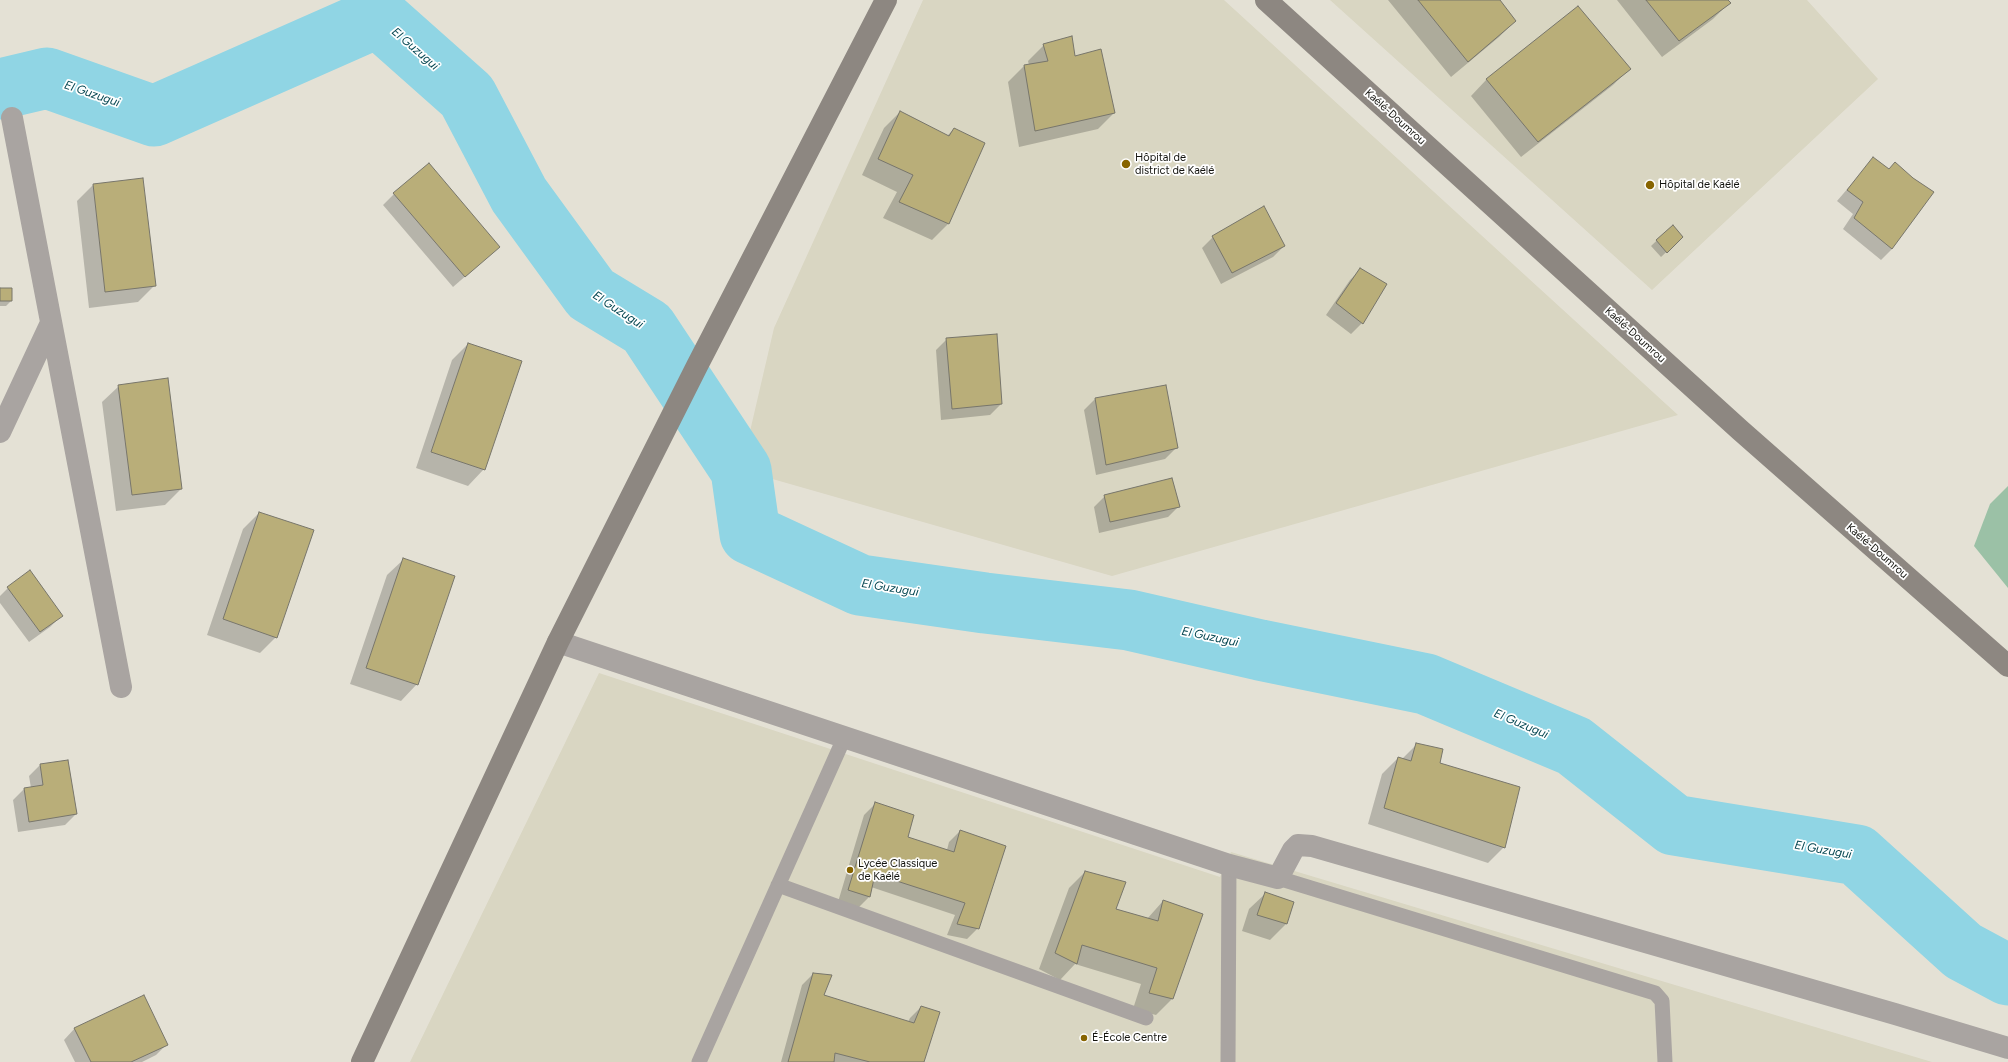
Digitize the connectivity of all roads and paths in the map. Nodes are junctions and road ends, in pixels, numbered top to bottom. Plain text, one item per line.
1 (886, 0) edge
2 (1266, 0) edge
3 (12, 118) dead end
4 (52, 323) junction
5 (0, 432) edge
6 (558, 642) junction
7 (2008, 666) edge
8 (121, 687) dead end
9 (845, 736) junction
10 (1229, 864) junction
11 (1278, 878) junction
12 (778, 885) junction
13 (1146, 1018) dead end
14 (2008, 1048) edge
15 (362, 1062) edge
16 (699, 1062) edge
17 (1228, 1062) edge
18 (1665, 1062) edge

1 - 6 main road
2 - 7 main road, Kaélé-Doumrou
3 - 4 street
4 - 5 street
4 - 8 street
6 - 9 street
6 - 15 main road
9 - 10 street
9 - 12 lane
10 - 11 street
10 - 17 lane
11 - 14 street
11 - 18 lane
12 - 13 lane
12 - 16 lane

